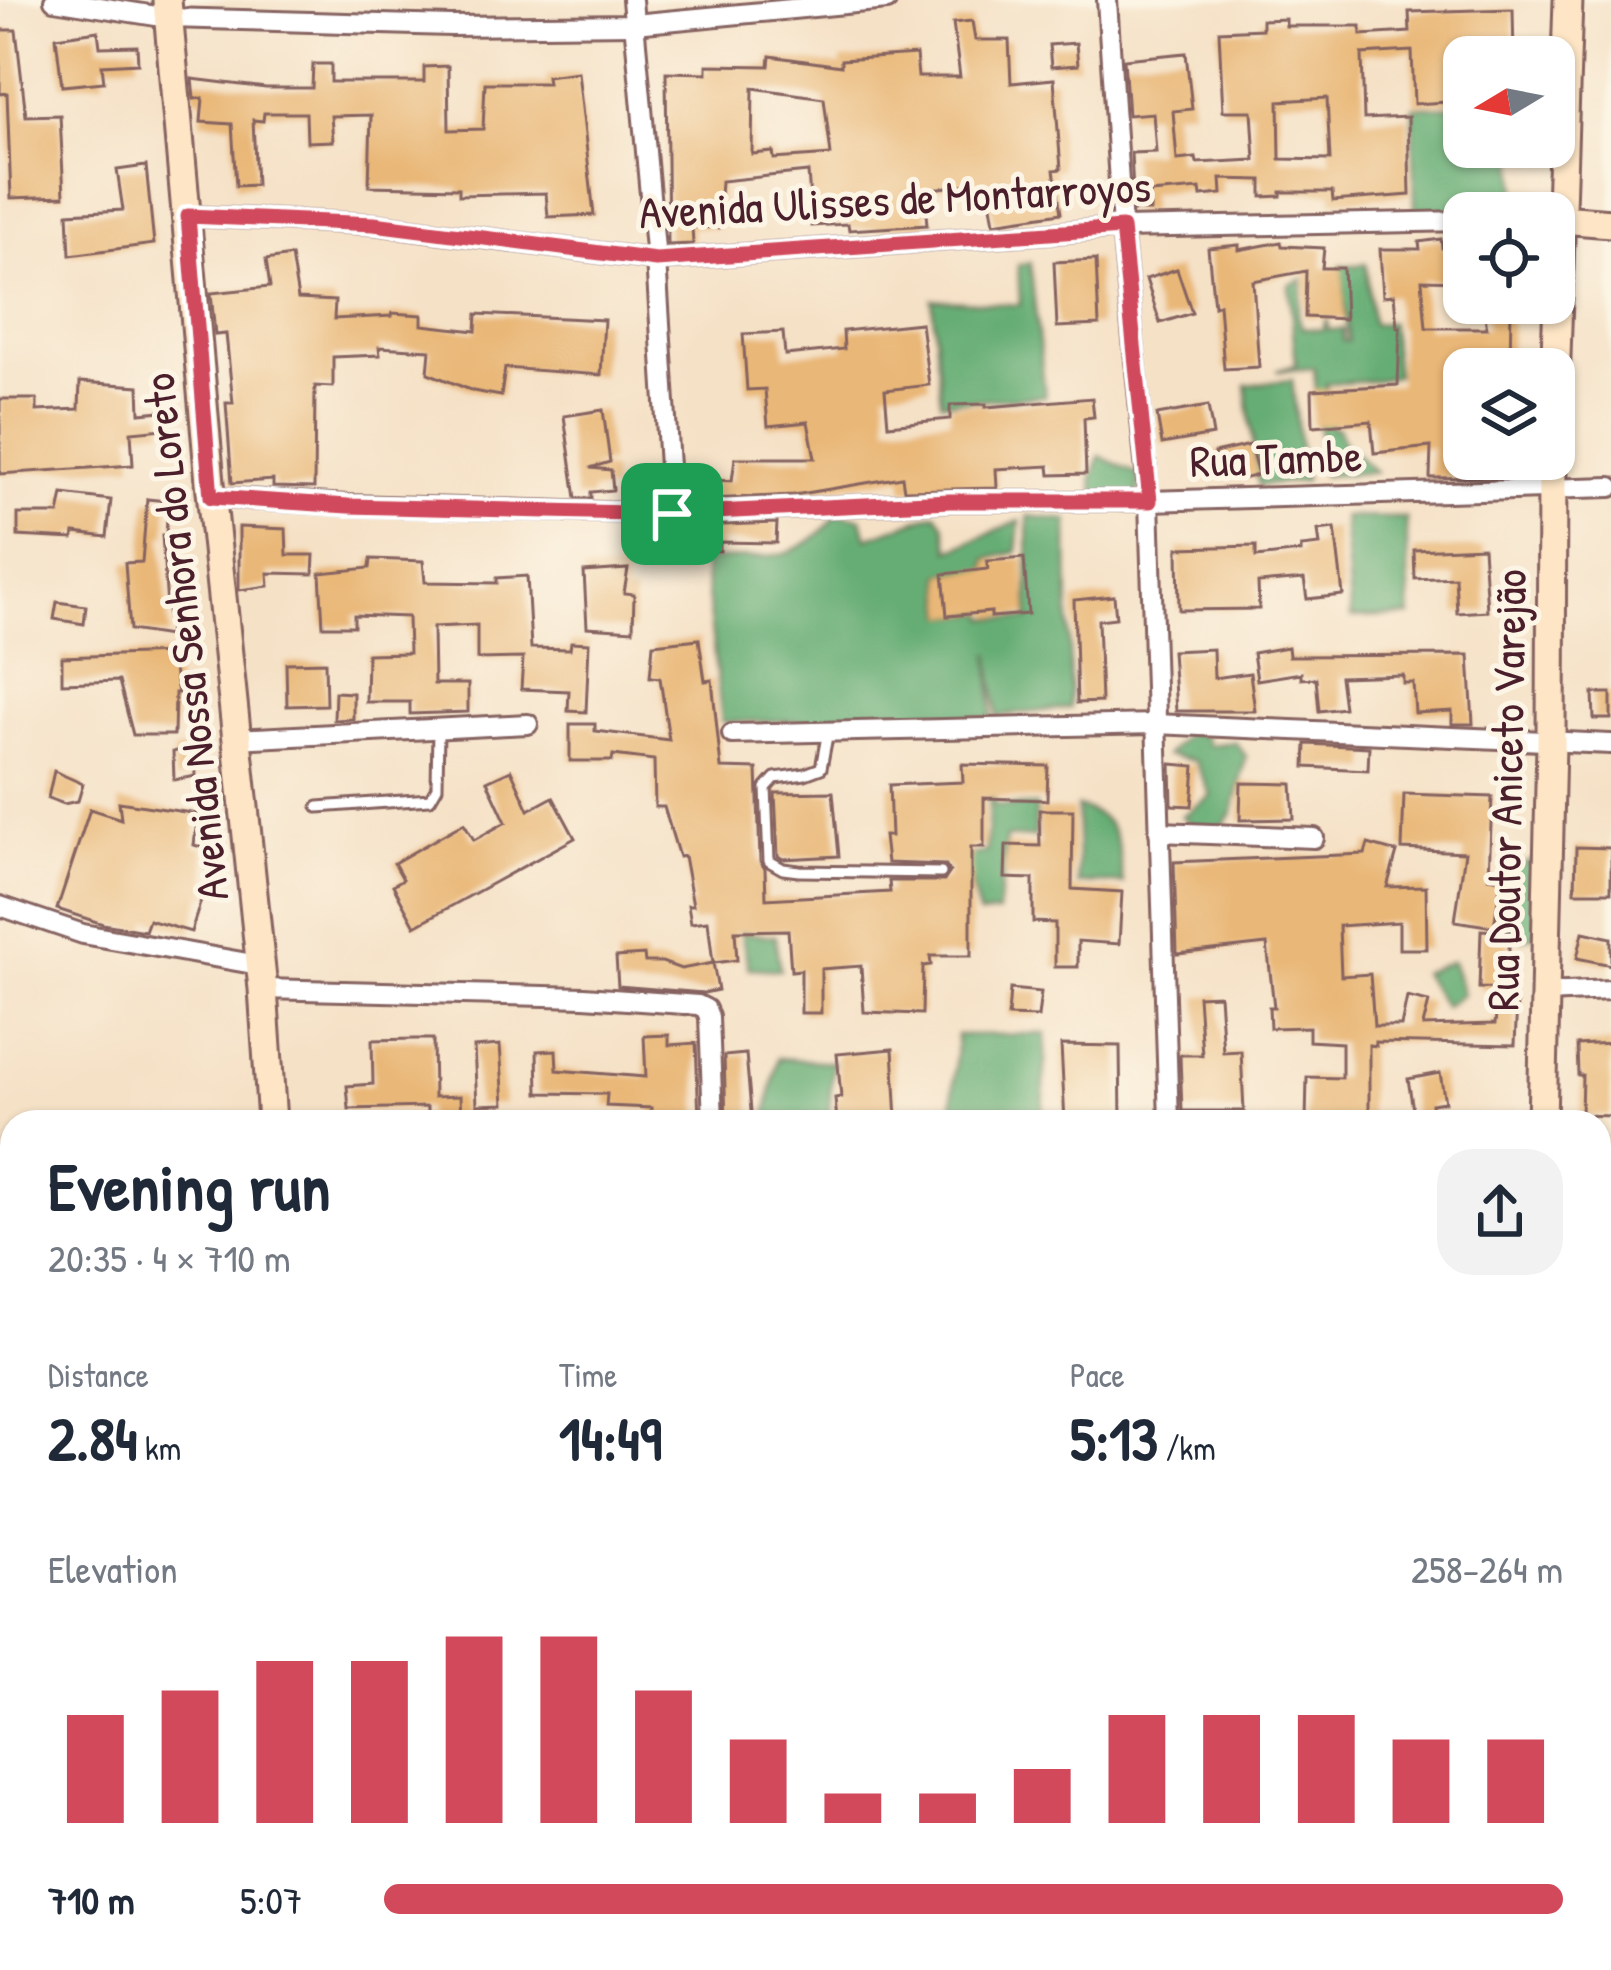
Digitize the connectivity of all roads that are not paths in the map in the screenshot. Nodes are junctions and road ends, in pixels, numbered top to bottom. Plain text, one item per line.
1 (54, 0) edge
2 (632, 0) edge
3 (886, 0) edge
4 (1107, 0) edge
5 (1568, 0) edge
6 (168, 9) edge
7 (634, 25) junction
8 (1559, 192) edge
9 (188, 216) junction
10 (1575, 220) edge
11 (1443, 221) edge
12 (1611, 223) edge
13 (1122, 228) junction
14 (656, 260) junction
15 (1575, 478) edge
16 (1452, 480) edge
17 (1552, 480) edge
18 (1611, 487) edge
19 (211, 497) junction
20 (1150, 501) junction
21 (672, 514) junction
22 (528, 724) dead end
23 (1155, 724) junction
24 (438, 729) junction
25 (828, 731) junction
26 (732, 734) dead end
27 (236, 739) junction
28 (1552, 744) junction
29 (1611, 744) edge
30 (318, 807) dead end
31 (1159, 832) junction
32 (1314, 838) dead end
33 (941, 873) dead end
34 (0, 906) edge
35 (261, 977) junction
36 (1611, 990) edge
37 (1545, 993) junction
38 (271, 1110) edge
39 (713, 1110) edge
40 (1169, 1110) edge
41 (1542, 1110) edge

1 - 6 street
2 - 7 street
3 - 7 street
4 - 13 street
5 - 8 street
6 - 7 street
6 - 9 street, Avenida Nossa Senhora do Loreto
7 - 14 street
9 - 14 street, Avenida Ulisses de Montarroyos
9 - 19 street, Avenida Nossa Senhora do Loreto
10 - 12 street
11 - 13 street, Avenida Ulisses de Montarroyos
13 - 14 street, Avenida Ulisses de Montarroyos
13 - 20 street
14 - 21 street
15 - 18 street, Rua Tambe
16 - 20 street, Rua Tambe
17 - 28 street, Rua Doutor Aniceto Varejão
19 - 21 street, Rua Tambe
19 - 27 street, Avenida Nossa Senhora do Loreto
20 - 21 street, Rua Tambe
20 - 23 street
22 - 24 street
23 - 25 street
23 - 28 street
23 - 31 street
24 - 27 street
24 - 30 lane
25 - 26 street
25 - 33 lane
27 - 35 street, Avenida Nossa Senhora do Loreto
28 - 29 street
28 - 37 street, Rua Doutor Aniceto Varejão
31 - 32 street
31 - 40 street
34 - 35 street
35 - 38 street, Avenida Nossa Senhora do Loreto
35 - 39 street
36 - 37 street
37 - 41 street, Rua Doutor Aniceto Varejão

